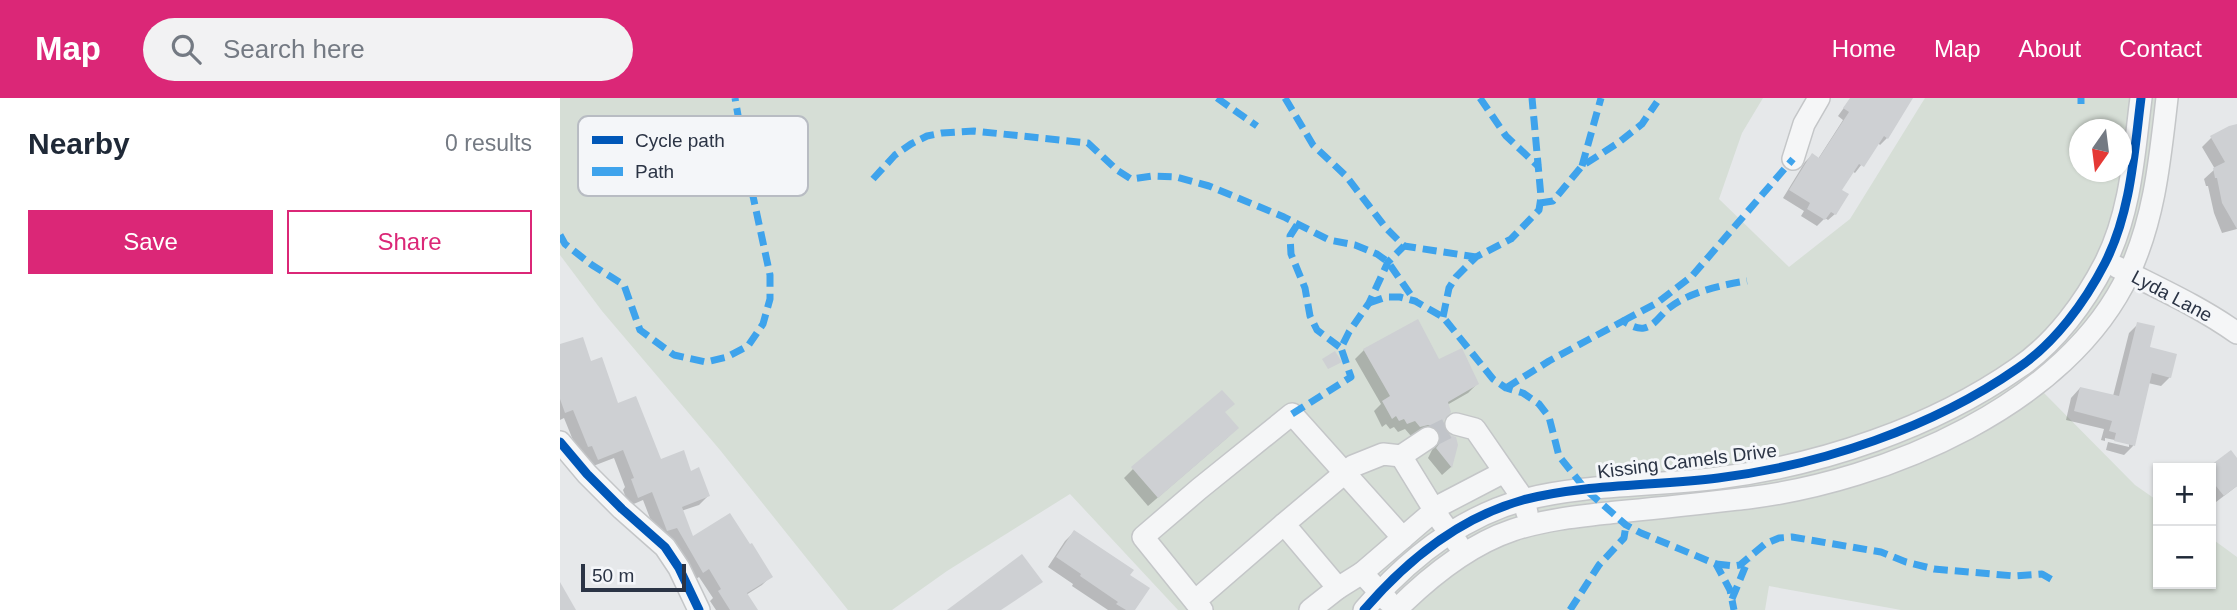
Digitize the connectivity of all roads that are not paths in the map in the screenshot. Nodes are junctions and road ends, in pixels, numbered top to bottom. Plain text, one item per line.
1 (1819, 98) edge
2 (2141, 98) edge
3 (2167, 98) edge
4 (1793, 159) dead end
5 (2106, 262) junction
6 (2129, 273) junction
7 (2237, 333) edge
8 (1455, 425) dead end
9 (1428, 438) tunnel mouth
10 (560, 442) edge
11 (1401, 456) junction
12 (1504, 472) junction
13 (1345, 473) junction
14 (1524, 500) junction
15 (1434, 510) junction
16 (1284, 524) junction
17 (1529, 525) junction
18 (1449, 533) junction
19 (1403, 538) junction
20 (1465, 554) junction
21 (1362, 573) junction
22 (1338, 588) junction
23 (1380, 591) junction
24 (1199, 606) edge
25 (699, 610) edge
26 (1310, 610) edge
27 (1364, 610) edge
28 (1396, 610) edge

1 - 4 street
2 - 5 street, Kissing Camels Drive
3 - 6 street
5 - 6 street, Lyda Lane
5 - 14 street, Kissing Camels Drive
6 - 7 street, Lyda Lane
6 - 17 street
8 - 12 street
9 - 11 street
10 - 25 street
11 - 13 street
11 - 15 street
12 - 14 street
12 - 15 street
13 - 16 street
13 - 19 street
13 - 24 street
14 - 17 street
14 - 18 street, Kissing Camels Drive
15 - 18 street
15 - 19 street
16 - 22 street
16 - 24 street
17 - 20 street
18 - 20 street
18 - 23 street, Kissing Camels Drive
19 - 21 street
20 - 28 street
21 - 22 street
21 - 23 street
22 - 26 street
23 - 27 street, Kissing Camels Drive
23 - 28 street

